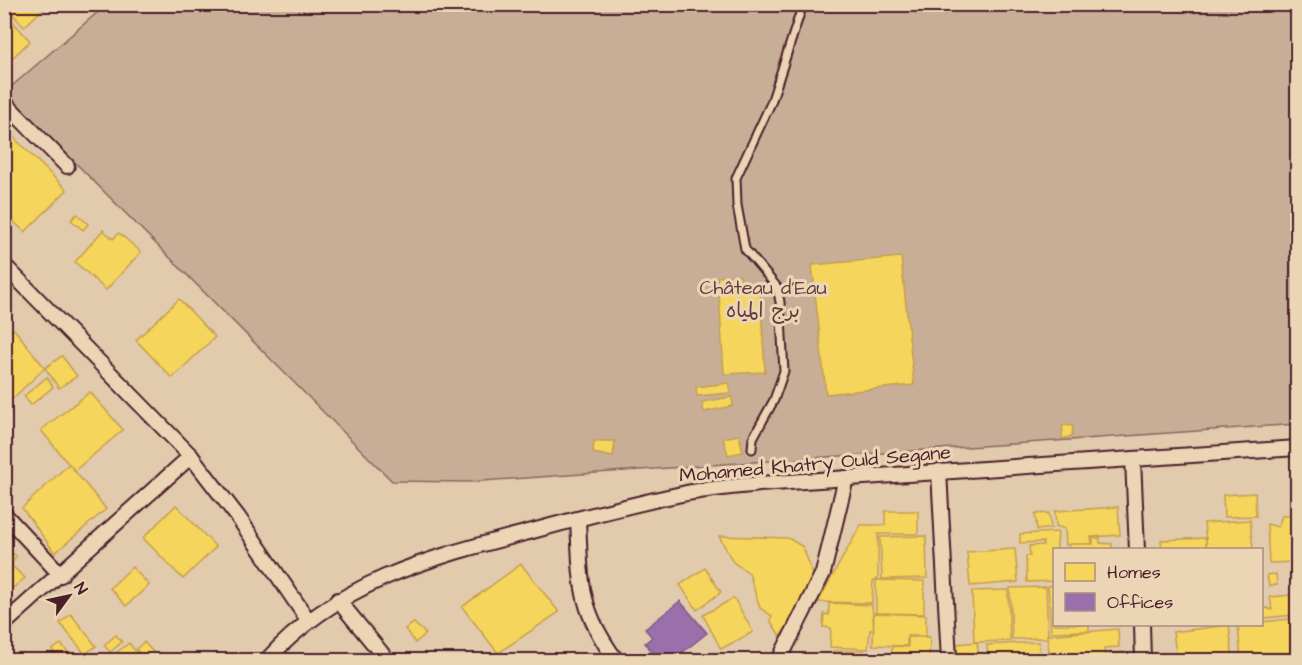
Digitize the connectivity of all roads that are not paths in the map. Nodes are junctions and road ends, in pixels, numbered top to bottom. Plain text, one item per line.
1 (803, 4) edge
2 (4, 102) edge
3 (67, 166) dead end
4 (4, 265) edge
5 (1298, 448) edge
6 (752, 450) dead end
7 (191, 456) junction
8 (1133, 459) junction
9 (939, 471) junction
10 (846, 478) junction
11 (4, 514) edge
12 (578, 519) junction
13 (1137, 548) edge
14 (61, 575) junction
15 (338, 600) junction
16 (308, 620) junction
17 (4, 624) edge
18 (1142, 626) edge
19 (267, 660) edge
20 (387, 660) edge
21 (616, 660) edge
22 (779, 660) edge
23 (949, 660) edge
24 (1143, 660) edge

1 - 6 lane
2 - 3 street
4 - 7 street
5 - 8 street, Mohamed Khatry Ould Segane
7 - 14 street
7 - 16 street
8 - 9 street, Mohamed Khatry Ould Segane
8 - 13 street
9 - 10 street, Mohamed Khatry Ould Segane
9 - 23 street
10 - 12 street, Mohamed Khatry Ould Segane
10 - 22 street
11 - 14 street
12 - 15 street, Mohamed Khatry Ould Segane
12 - 21 street
14 - 17 street
15 - 16 street, Mohamed Khatry Ould Segane
15 - 20 street
16 - 19 street, Mohamed Khatry Ould Segane
18 - 24 street

